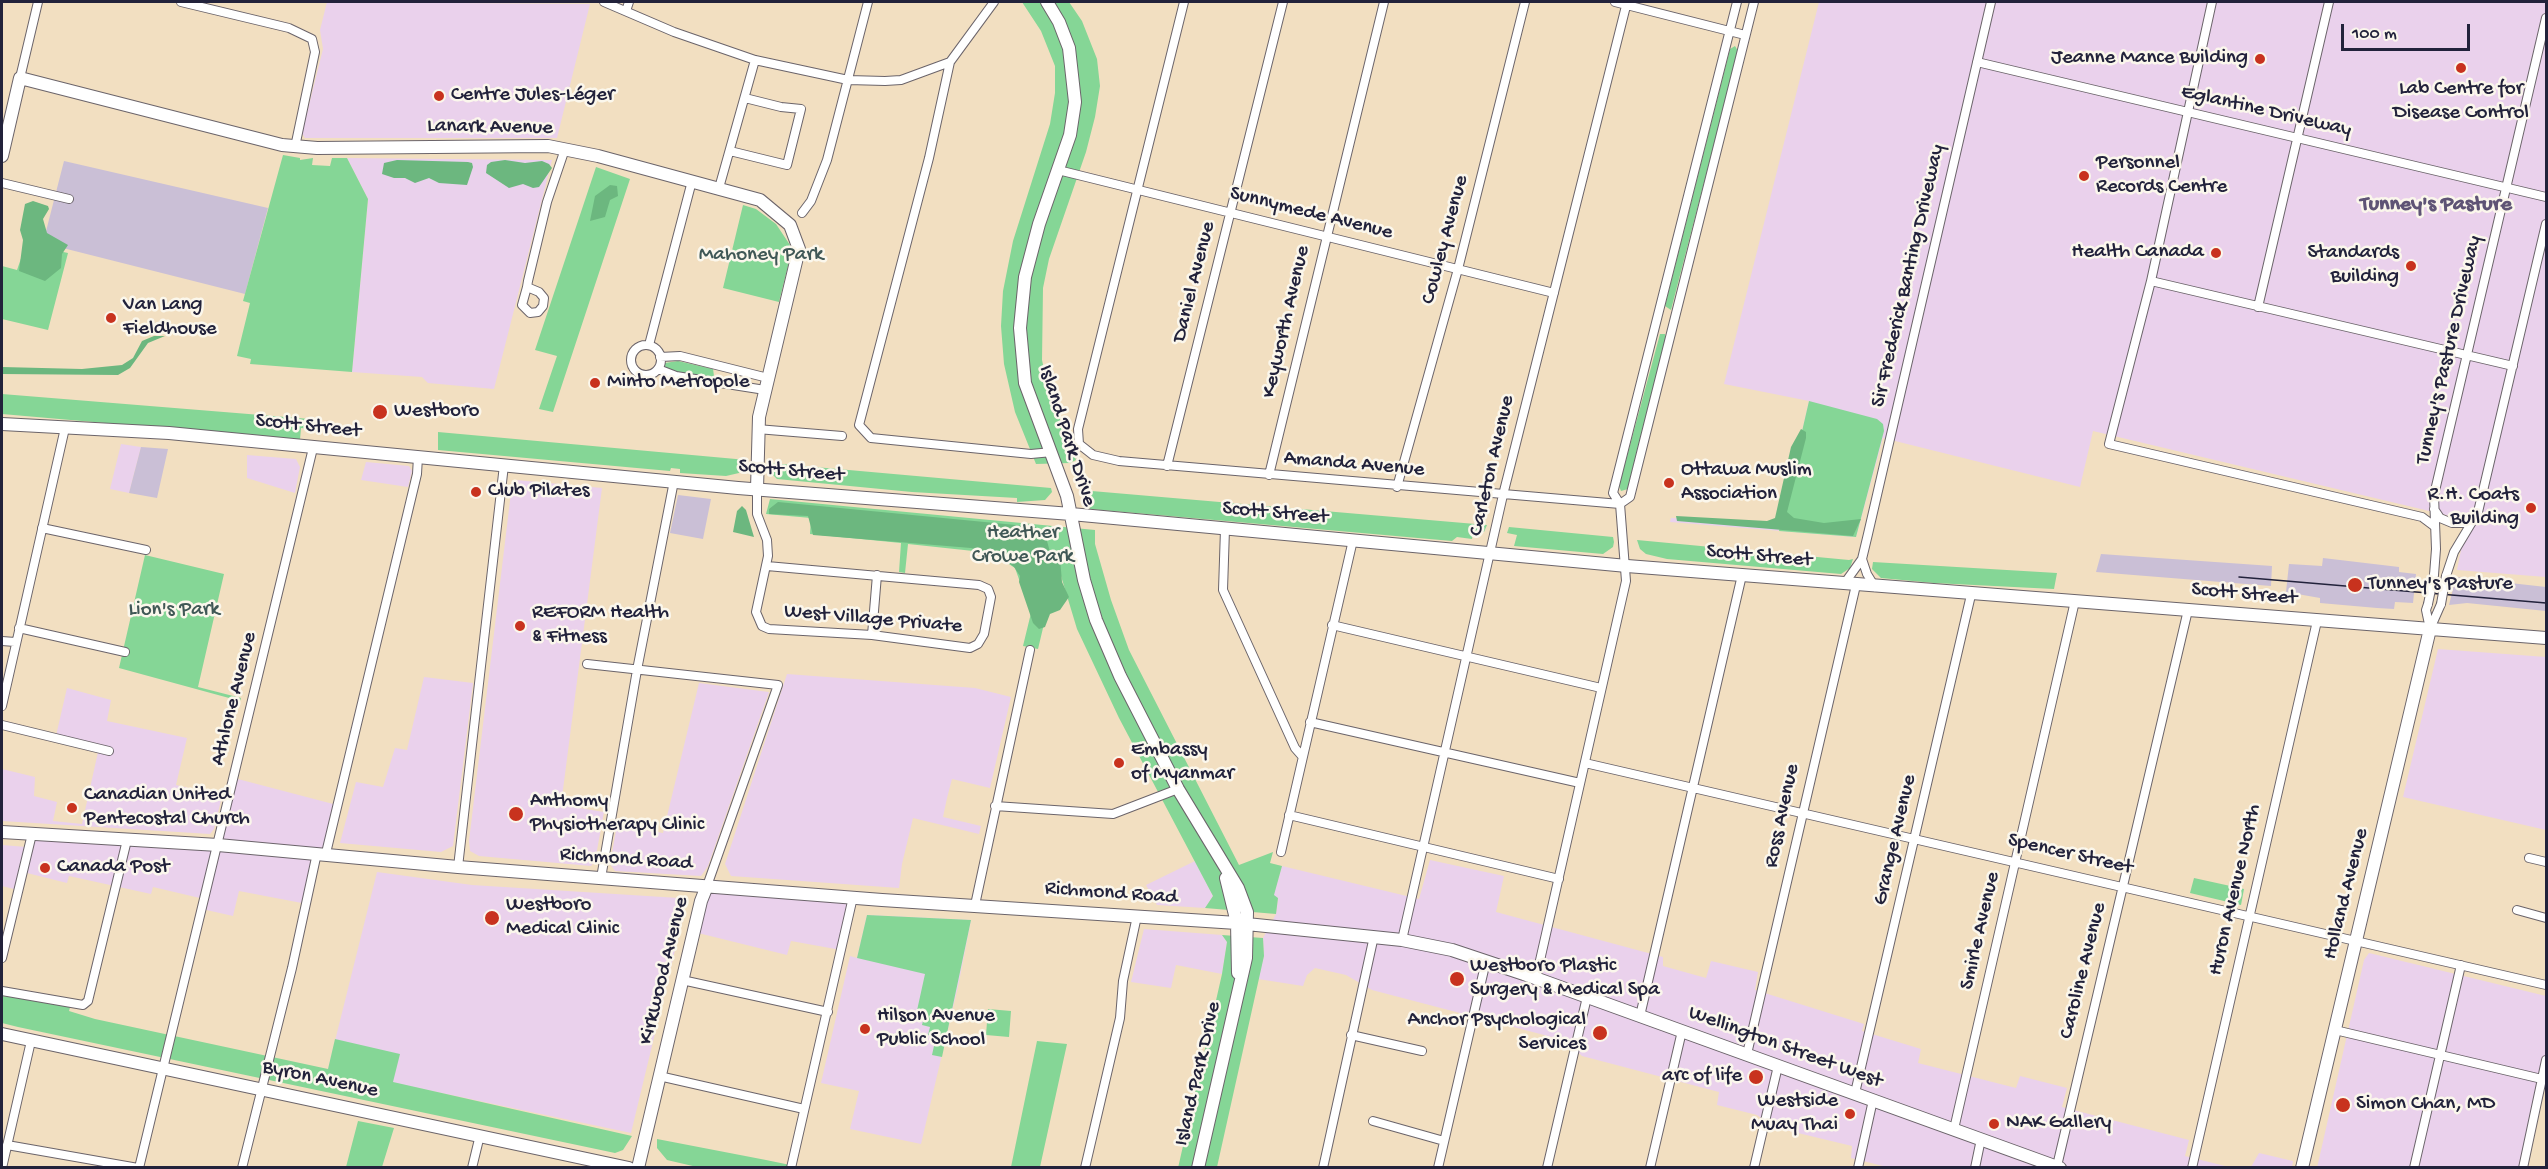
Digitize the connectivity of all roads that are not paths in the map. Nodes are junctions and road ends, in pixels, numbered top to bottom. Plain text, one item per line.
1 (38, 2) edge
2 (181, 2) edge
3 (604, 2) edge
4 (628, 2) edge
5 (868, 2) edge
6 (994, 2) edge
7 (1047, 2) edge
8 (1184, 2) edge
9 (1283, 2) edge
10 (1384, 2) edge
11 (1525, 2) edge
12 (1615, 2) edge
13 (1737, 2) edge
14 (1754, 2) edge
15 (1991, 2) edge
16 (2212, 2) edge
17 (2329, 2) edge
18 (1627, 3) edge
19 (626, 11) junction
20 (2547, 18) edge
21 (1730, 31) junction
22 (1745, 35) junction
23 (755, 60) junction
24 (950, 62) junction
25 (1977, 62) junction
26 (20, 78) junction
27 (848, 80) junction
28 (745, 98) junction
29 (2187, 112) junction
30 (6, 115) edge
31 (2298, 138) junction
32 (295, 147) junction
33 (565, 149) junction
34 (730, 151) junction
35 (2, 156) edge
36 (1058, 170) junction
37 (692, 181) junction
38 (2, 183) edge
39 (2506, 187) junction
40 (719, 188) junction
41 (1137, 189) junction
42 (2547, 197) edge
43 (69, 199) dead end
44 (802, 213) dead end
45 (1231, 213) junction
46 (2547, 224) edge
47 (1325, 236) junction
48 (1458, 269) junction
49 (2151, 282) junction
50 (527, 287) dead end
51 (1554, 293) junction
52 (2258, 307) junction
53 (1657, 320) junction
54 (1672, 324) junction
55 (649, 345) junction
56 (2467, 356) junction
57 (660, 357) junction
58 (2513, 366) junction
59 (658, 369) junction
60 (766, 384) junction
61 (2, 424) edge
62 (65, 428) junction
63 (757, 433) junction
64 (842, 436) dead end
65 (314, 448) junction
66 (418, 457) junction
67 (1054, 458) junction
68 (504, 465) junction
69 (1167, 466) junction
70 (1269, 476) junction
71 (674, 481) junction
72 (1397, 487) junction
73 (757, 489) junction
74 (1503, 495) junction
75 (1620, 504) junction
76 (2433, 508) junction
77 (1071, 514) junction
78 (2476, 516) junction
79 (2434, 525) junction
80 (42, 528) junction
81 (1225, 530) junction
82 (1353, 540) junction
83 (146, 550) dead end
84 (1491, 552) junction
85 (1862, 559) junction
86 (767, 566) junction
87 (1627, 566) junction
88 (877, 575) junction
89 (1742, 575) junction
90 (1850, 584) junction
91 (1875, 587) junction
92 (1971, 595) junction
93 (2075, 601) junction
94 (2188, 610) junction
95 (2317, 621) junction
96 (1332, 625) junction
97 (19, 627) junction
98 (2430, 629) junction
99 (872, 635) junction
100 (2547, 638) edge
101 (2, 640) edge
102 (15, 642) junction
103 (1030, 650) dead end
104 (125, 652) dead end
105 (1466, 657) junction
106 (587, 664) dead end
107 (637, 670) junction
108 (1601, 688) junction
109 (2, 706) edge
110 (1310, 722) junction
111 (2, 725) edge
112 (109, 751) dead end
113 (1445, 752) junction
114 (1302, 756) junction
115 (1585, 763) junction
116 (1580, 783) junction
117 (1693, 788) junction
118 (1178, 789) junction
119 (994, 806) junction
120 (1802, 813) junction
121 (1289, 816) junction
122 (2, 832) edge
123 (32, 834) junction
124 (1914, 839) junction
125 (127, 840) junction
126 (218, 844) junction
127 (1423, 848) junction
128 (1281, 852) dead end
129 (322, 853) junction
130 (2529, 858) dead end
131 (2015, 861) junction
132 (2547, 862) edge
133 (458, 867) junction
134 (601, 878) junction
135 (1559, 879) junction
136 (2122, 885) junction
137 (707, 886) junction
138 (852, 897) junction
139 (975, 905) junction
140 (2517, 910) dead end
141 (2249, 915) junction
142 (1137, 916) junction
143 (2547, 918) edge
144 (1243, 923) junction
145 (1374, 936) junction
146 (2356, 939) junction
147 (1402, 940) junction
148 (2, 957) edge
149 (1486, 961) junction
150 (2461, 965) junction
151 (1536, 978) junction
152 (682, 980) junction
153 (2547, 985) edge
154 (2, 991) edge
155 (1587, 997) junction
156 (828, 1012) junction
157 (1640, 1016) junction
158 (2335, 1030) junction
159 (1682, 1031) junction
160 (2, 1034) edge
161 (1351, 1035) junction
162 (32, 1041) junction
163 (1422, 1051) dead end
164 (1747, 1054) junction
165 (2440, 1055) junction
166 (2547, 1060) edge
167 (163, 1066) junction
168 (1778, 1066) junction
169 (659, 1076) junction
170 (2544, 1079) edge
171 (262, 1088) junction
172 (1855, 1093) junction
173 (1873, 1100) junction
174 (804, 1108) junction
175 (1373, 1121) dead end
176 (1954, 1129) junction
177 (480, 1135) junction
178 (1981, 1139) junction
179 (1444, 1141) junction
180 (8, 1145) junction
181 (578, 1162) edge
182 (2, 1167) edge
183 (138, 1167) edge
184 (242, 1167) edge
185 (472, 1167) edge
186 (629, 1167) edge
187 (638, 1167) edge
188 (791, 1167) edge
189 (1085, 1167) edge
190 (1198, 1167) edge
191 (1323, 1167) edge
192 (1438, 1167) edge
193 (1547, 1167) edge
194 (1650, 1167) edge
195 (1754, 1167) edge
196 (1858, 1167) edge
197 (1975, 1167) edge
198 (2059, 1167) edge
199 (2192, 1167) edge
200 (2302, 1167) edge
201 (2414, 1167) edge
202 (2523, 1167) edge

1 - 26 street
2 - 32 street
3 - 19 street
4 - 19 street
5 - 27 street
6 - 24 street
7 - 36 main road, Island Park Drive
8 - 41 street
9 - 45 street, Daniel Avenue
10 - 47 street, Keyworth Avenue
11 - 48 street, Cowley Avenue
12 - 18 street
13 - 21 street
14 - 22 street
15 - 25 street, Sir Frederick Banting Driveway
16 - 29 street
17 - 31 street
18 - 21 street
18 - 51 street, Carleton Avenue
19 - 23 street
20 - 39 street, Tunney's Pasture Driveway
21 - 22 street
21 - 53 street
22 - 54 street
23 - 27 street
23 - 28 street
24 - 27 street
24 - 67 street
25 - 29 street, Eglantine Driveway
25 - 85 street, Sir Frederick Banting Driveway
26 - 30 main road
26 - 32 main road, Lanark Avenue
27 - 44 street
28 - 34 street
28 - 34 street
29 - 31 street, Eglantine Driveway
29 - 49 street
30 - 35 main road
31 - 39 street, Eglantine Driveway
31 - 52 street
32 - 33 main road, Lanark Avenue
33 - 37 main road, Lanark Avenue
33 - 50 street
34 - 40 street
36 - 41 street, Sunnymede Avenue
36 - 67 main road, Island Park Drive
37 - 40 main road, Lanark Avenue
37 - 55 street
38 - 43 street
39 - 42 street, Eglantine Driveway
39 - 56 street, Tunney's Pasture Driveway
40 - 60 main road, Lanark Avenue
41 - 45 street, Sunnymede Avenue
41 - 69 street, Amanda Avenue
45 - 47 street, Sunnymede Avenue
45 - 69 street, Daniel Avenue
46 - 58 street
47 - 48 street, Sunnymede Avenue
47 - 70 street, Keyworth Avenue
48 - 51 street, Sunnymede Avenue
48 - 72 street, Cowley Avenue
49 - 52 street
49 - 79 street
51 - 74 street, Carleton Avenue
52 - 56 street
53 - 54 street
53 - 75 street
54 - 75 street
55 - 57 street
55 - 59 street
56 - 58 street
56 - 76 street, Tunney's Pasture Driveway
57 - 59 street
57 - 60 street
58 - 78 street
59 - 60 street
60 - 63 main road, Lanark Avenue
61 - 62 main road, Scott Street
62 - 65 main road, Scott Street
62 - 80 street
63 - 64 street
63 - 73 main road, Lanark Avenue
65 - 66 main road, Scott Street
65 - 126 street, Athlone Avenue
66 - 68 main road, Scott Street
66 - 129 street
67 - 77 main road, Island Park Drive
68 - 71 main road, Scott Street
68 - 133 street
69 - 70 street, Amanda Avenue
70 - 72 street, Amanda Avenue
71 - 73 main road, Scott Street
71 - 107 street
72 - 74 street, Amanda Avenue
73 - 77 main road, Scott Street
73 - 86 street, West Village Private
74 - 75 street, Amanda Avenue
74 - 84 street, Carleton Avenue
75 - 87 street
76 - 78 street
76 - 79 street, Tunney's Pasture Driveway
77 - 81 main road, Scott Street
77 - 118 main road, Island Park Drive
78 - 98 street, bridge
79 - 98 street, Tunney's Pasture Driveway, bridge
80 - 83 street
80 - 97 street
81 - 82 main road, Scott Street
81 - 114 street
82 - 84 main road, Scott Street
82 - 96 street
84 - 87 main road, Scott Street
84 - 105 street, Carleton Avenue
85 - 90 street, Sir Frederick Banting Driveway
85 - 91 street
86 - 88 street, West Village Private
86 - 99 street, West Village Private
87 - 89 main road, Scott Street
87 - 108 street
88 - 99 street
88 - 99 street, West Village Private
89 - 90 main road, Scott Street
89 - 117 street
90 - 91 main road, Scott Street
90 - 120 street, Ross Avenue
91 - 92 main road, Scott Street
92 - 93 main road, Scott Street
92 - 124 street, Grange Avenue
93 - 94 main road, Scott Street
93 - 131 street, Smirle Avenue
94 - 95 main road, Scott Street
94 - 136 street, Caroline Avenue
95 - 98 main road, Scott Street
95 - 141 street, Huron Avenue North
96 - 105 street
96 - 110 street
97 - 102 street
97 - 104 street
98 - 100 main road, Scott Street
98 - 146 main road, Holland Avenue
101 - 102 street
102 - 109 street
103 - 119 street
105 - 108 street
105 - 113 street, Carleton Avenue
106 - 107 street
107 - 134 street
107 - 137 street, Kirkwood Avenue
108 - 115 street
110 - 113 street
110 - 114 street
111 - 112 street
113 - 116 street
113 - 127 street, Carleton Avenue
114 - 121 street
115 - 116 street
115 - 117 street, Spencer Street
116 - 135 street
117 - 120 street, Spencer Street
117 - 157 street
118 - 119 street
118 - 144 main road, Island Park Drive
119 - 139 street
120 - 124 street, Spencer Street
120 - 164 street, Ross Avenue
121 - 127 street
121 - 128 street
122 - 123 main road, Richmond Road
123 - 125 main road, Richmond Road
123 - 148 street
124 - 131 street, Spencer Street
124 - 172 street, Grange Avenue
125 - 126 main road, Richmond Road
125 - 154 street
126 - 129 main road, Richmond Road
126 - 167 street, Athlone Avenue
127 - 135 street
127 - 147 street, Carleton Avenue
129 - 133 main road, Richmond Road
129 - 171 street
130 - 132 street
131 - 136 street, Spencer Street
131 - 176 street, Smirle Avenue
133 - 134 main road, Richmond Road
134 - 137 main road, Richmond Road
135 - 151 street
136 - 141 street, Spencer Street
136 - 198 street, Caroline Avenue
137 - 138 main road, Richmond Road
137 - 152 main road, Kirkwood Avenue
138 - 139 main road, Richmond Road
138 - 156 street
139 - 142 main road, Richmond Road
140 - 143 street
141 - 146 street, Spencer Street
141 - 199 street, Huron Avenue North
142 - 144 main road, Richmond Road
142 - 189 street
144 - 145 main road, Wellington Street West
144 - 190 main road, Island Park Drive
145 - 147 main road, Wellington Street West
145 - 161 street
146 - 150 street, Spencer Street
146 - 158 main road, Holland Avenue
147 - 149 main road, Wellington Street West
149 - 151 main road, Wellington Street West
149 - 179 street
150 - 153 street, Spencer Street
150 - 165 street
151 - 155 main road, Wellington Street West
152 - 156 street
152 - 169 main road, Kirkwood Avenue
155 - 157 main road, Wellington Street West
155 - 193 street
156 - 174 street
157 - 159 main road, Wellington Street West
158 - 165 street
158 - 200 main road, Holland Avenue
159 - 164 main road, Wellington Street West
159 - 194 street
160 - 162 main road, Byron Avenue
161 - 163 street
161 - 191 street
162 - 167 main road, Byron Avenue
162 - 180 street
164 - 168 main road, Wellington Street West
165 - 170 street
165 - 201 street
166 - 170 street
167 - 171 main road, Byron Avenue
167 - 183 street, Athlone Avenue
168 - 172 main road, Wellington Street West
168 - 195 street
169 - 174 street
169 - 187 main road, Kirkwood Avenue
170 - 202 street
171 - 177 main road, Byron Avenue
171 - 184 street
172 - 173 main road, Wellington Street West
173 - 176 main road, Wellington Street West
173 - 196 street
174 - 188 street
175 - 179 street
176 - 178 main road, Wellington Street West
177 - 181 main road, Byron Avenue
177 - 185 street
178 - 197 street
178 - 198 main road, Wellington Street West
179 - 192 street
180 - 182 street
180 - 183 street
181 - 186 main road, Byron Avenue

